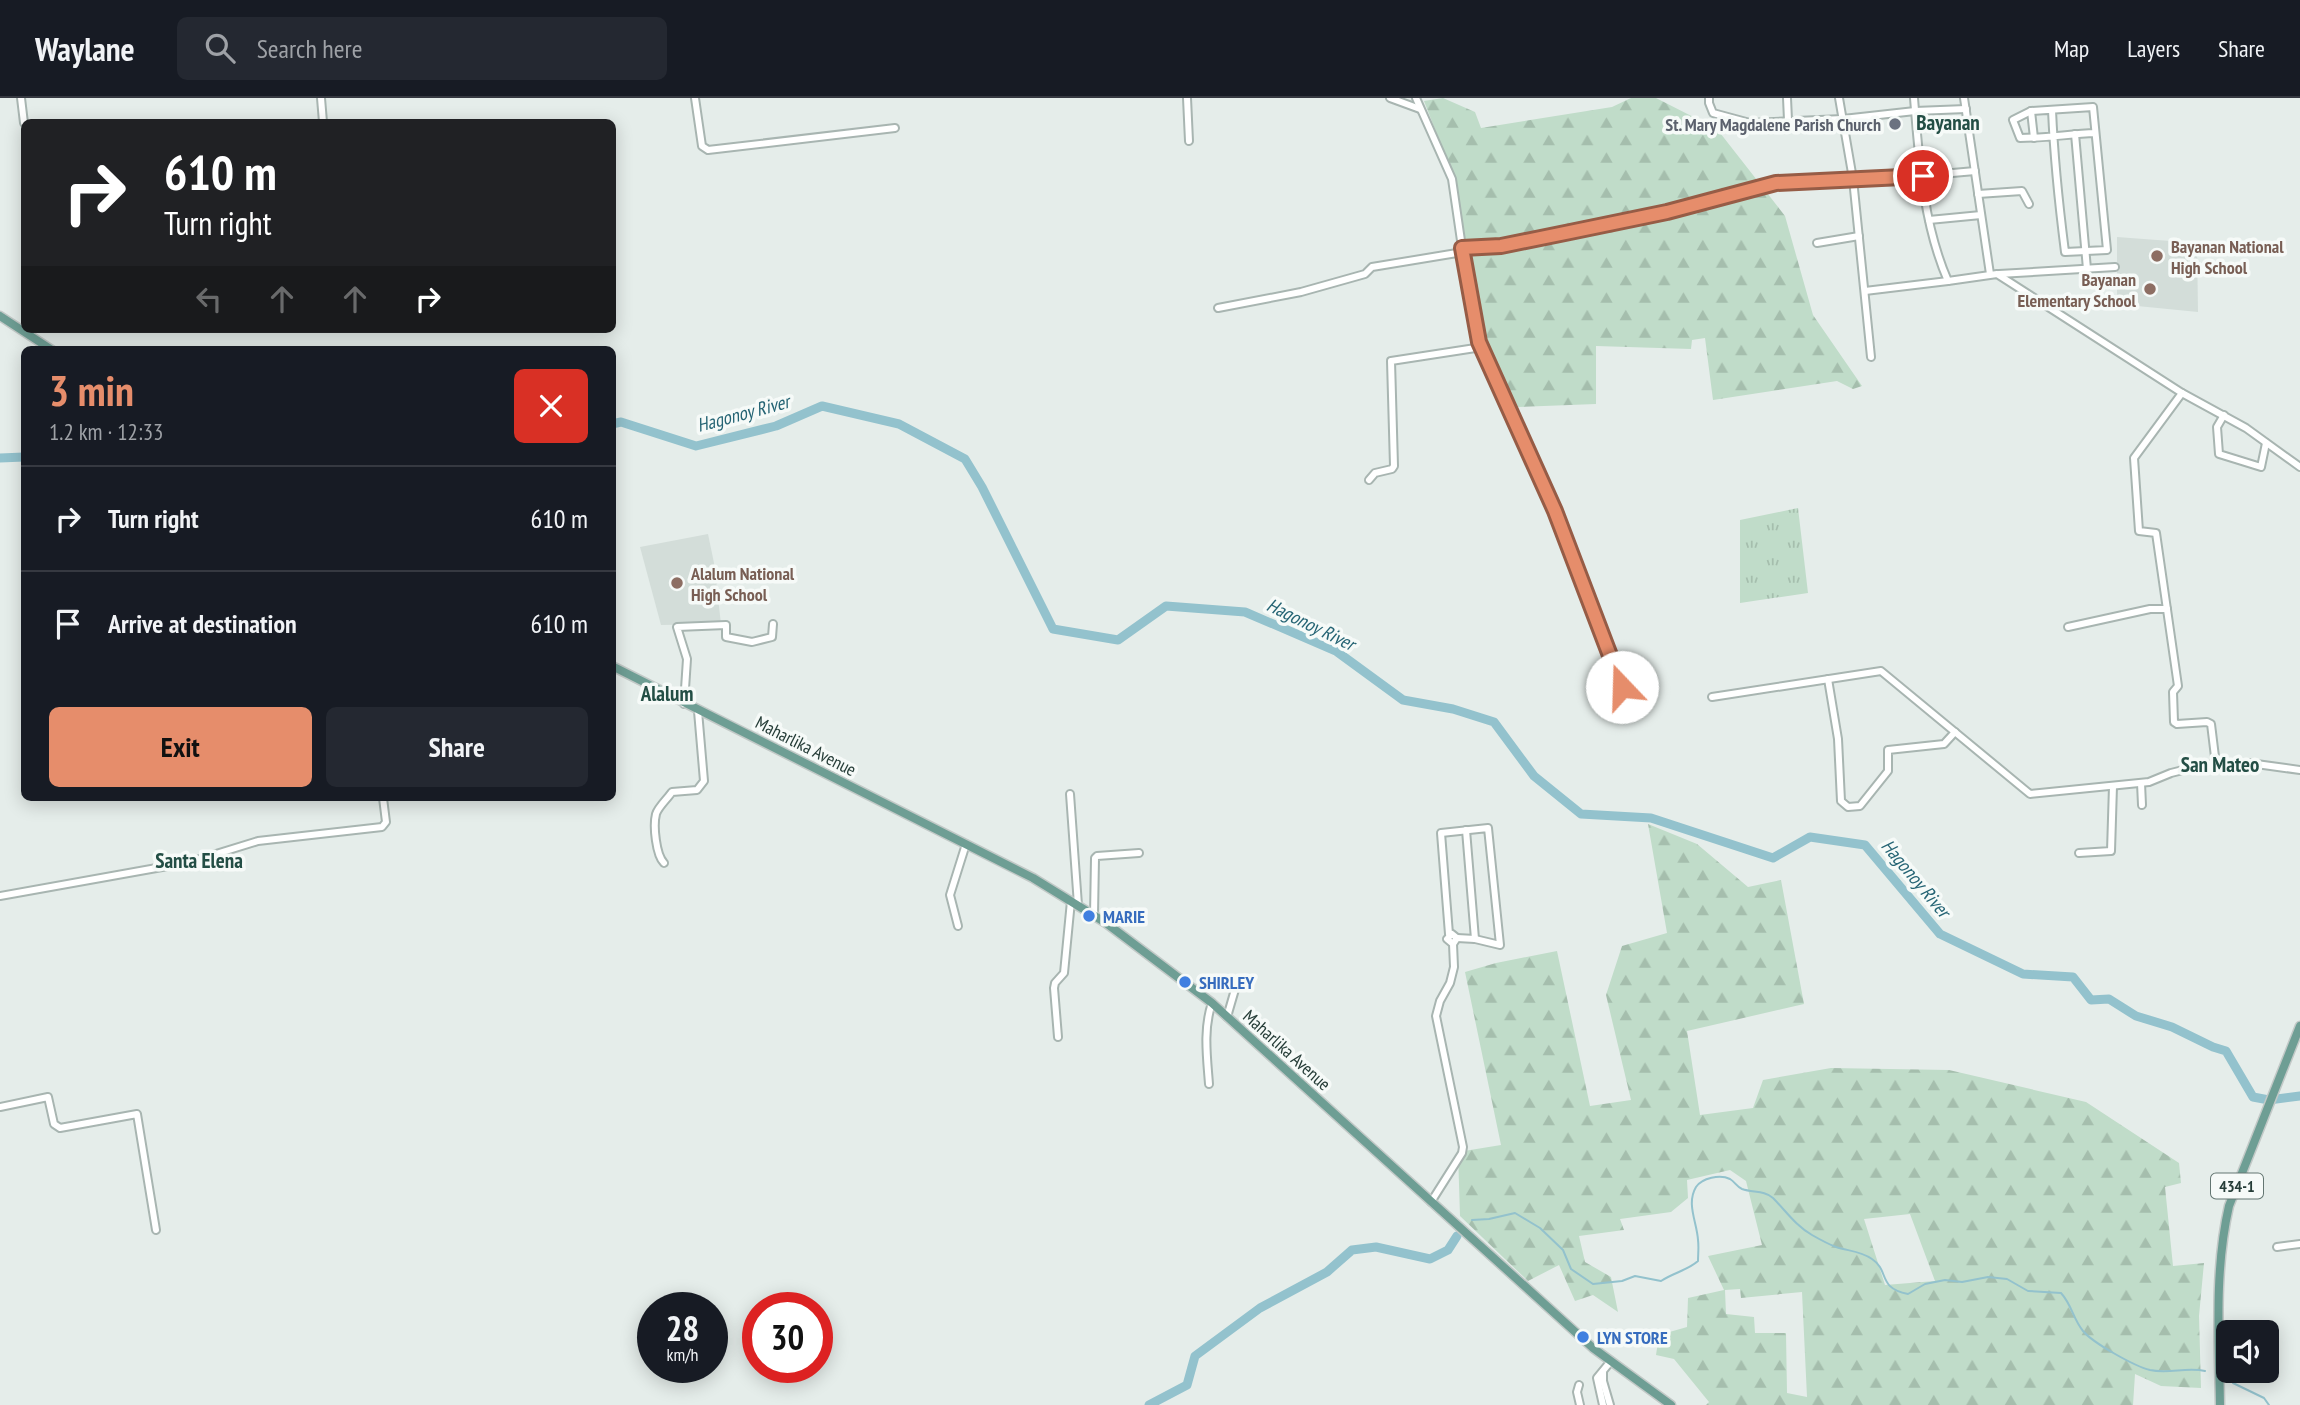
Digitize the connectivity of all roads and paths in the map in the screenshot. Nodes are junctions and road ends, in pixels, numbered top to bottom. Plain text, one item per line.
1 (21, 98) edge
2 (321, 98) edge
3 (695, 98) edge
4 (1187, 98) edge
5 (1390, 98) edge
6 (1416, 98) edge
7 (1709, 98) edge
8 (1787, 98) edge
9 (1839, 98) edge
10 (1914, 98) edge
11 (1964, 98) edge
12 (1420, 109) junction
13 (1966, 109) junction
14 (2052, 110) junction
15 (1915, 111) junction
16 (2031, 111) junction
17 (24, 119) edge
18 (323, 119) edge
19 (1843, 119) junction
20 (1788, 120) junction
21 (895, 128) dead end
22 (2095, 133) junction
23 (2075, 134) junction
24 (2053, 136) junction
25 (2034, 138) junction
26 (1189, 141) dead end
27 (1975, 172) junction
28 (1923, 176) junction
29 (1853, 179) junction
30 (1978, 194) junction
31 (2029, 204) dead end
32 (1981, 215) junction
33 (1929, 220) junction
34 (1859, 236) junction
35 (1816, 243) dead end
36 (1463, 250) junction
37 (2086, 251) junction
38 (2115, 267) dead end
39 (2087, 269) junction
40 (1993, 274) junction
41 (1948, 281) junction
42 (1864, 291) junction
43 (1218, 308) dead end
44 (0, 316) edge
45 (21, 330) edge
46 (26, 333) edge
47 (46, 346) edge
48 (1482, 347) junction
49 (1871, 357) dead end
50 (2182, 393) junction
51 (2224, 415) junction
52 (2266, 443) junction
53 (2300, 467) edge
54 (1369, 480) dead end
55 (2167, 609) junction
56 (773, 624) dead end
57 (2068, 627) dead end
58 (616, 668) edge
59 (1828, 679) junction
60 (1622, 687) dead end
61 (1712, 697) dead end
62 (684, 704) junction
63 (698, 711) junction
64 (1955, 732) junction
65 (2216, 765) junction
66 (2300, 770) edge
67 (2141, 783) junction
68 (2113, 786) junction
69 (1070, 794) dead end
70 (383, 801) edge
71 (2142, 805) dead end
72 (1466, 830) junction
73 (966, 844) junction
74 (1139, 853) dead end
75 (2079, 853) dead end
76 (664, 863) dead end
77 (0, 896) edge
78 (1074, 903) junction
79 (1094, 915) junction
80 (958, 926) dead end
81 (1475, 939) junction
82 (1455, 941) junction
83 (1236, 986) dead end
84 (1212, 1003) junction
85 (1227, 1017) junction
86 (2300, 1026) edge
87 (1058, 1037) dead end
88 (1209, 1084) dead end
89 (0, 1107) edge
90 (1431, 1202) junction
91 (156, 1230) dead end
92 (2300, 1244) edge
93 (2277, 1247) dead end
94 (1611, 1361) junction
95 (1604, 1372) junction
96 (1579, 1385) dead end
97 (1580, 1405) edge
98 (1603, 1405) edge
99 (1610, 1405) edge
100 (1671, 1405) edge
101 (2220, 1405) edge

1 - 17 street
2 - 18 street
3 - 21 street
4 - 26 street
5 - 12 street
6 - 12 street
7 - 20 street
8 - 20 street
9 - 19 street
10 - 15 street
11 - 13 street
12 - 36 street
13 - 15 street
13 - 27 street
14 - 16 street
14 - 22 street
14 - 24 street
15 - 19 street
15 - 28 street
16 - 25 street
16 - 25 street
19 - 20 street
19 - 29 street
22 - 23 street
22 - 37 street
23 - 24 street
23 - 37 street
24 - 25 street
24 - 37 street
27 - 28 street
27 - 30 street
28 - 29 street
28 - 33 street
29 - 34 street
29 - 36 street
30 - 31 street
30 - 32 street
32 - 33 street
32 - 40 street
33 - 41 street
34 - 35 street
34 - 42 street
36 - 43 street
36 - 48 street
37 - 39 street
38 - 39 street
39 - 40 street
40 - 41 street
40 - 50 street
41 - 42 street
42 - 49 street
44 - 45 main road
46 - 47 main road
48 - 54 street
48 - 60 street
50 - 51 street
50 - 55 street
51 - 52 street
51 - 52 street
52 - 53 street
55 - 57 street
55 - 65 street
56 - 62 street
58 - 62 main road, Maharlika Avenue
59 - 61 street
59 - 64 street
59 - 64 street
62 - 63 main road, Maharlika Avenue
63 - 73 main road, Maharlika Avenue
63 - 76 street
64 - 68 street
65 - 66 street
65 - 67 street
67 - 68 street
67 - 71 street
68 - 75 street
69 - 78 street
70 - 77 street
72 - 81 street
72 - 81 street
72 - 82 street
73 - 78 main road, Maharlika Avenue
73 - 80 street
74 - 79 street
78 - 79 main road, Maharlika Avenue
78 - 87 street
79 - 84 main road, Maharlika Avenue
81 - 82 street
82 - 90 street
83 - 85 street
84 - 85 main road, Maharlika Avenue
84 - 88 street
85 - 90 main road, Maharlika Avenue
86 - 101 main road, 434-1
89 - 91 street
90 - 94 main road, Maharlika Avenue
92 - 93 street
94 - 95 street
94 - 100 main road, Maharlika Avenue
95 - 98 street
95 - 99 street
96 - 97 street

